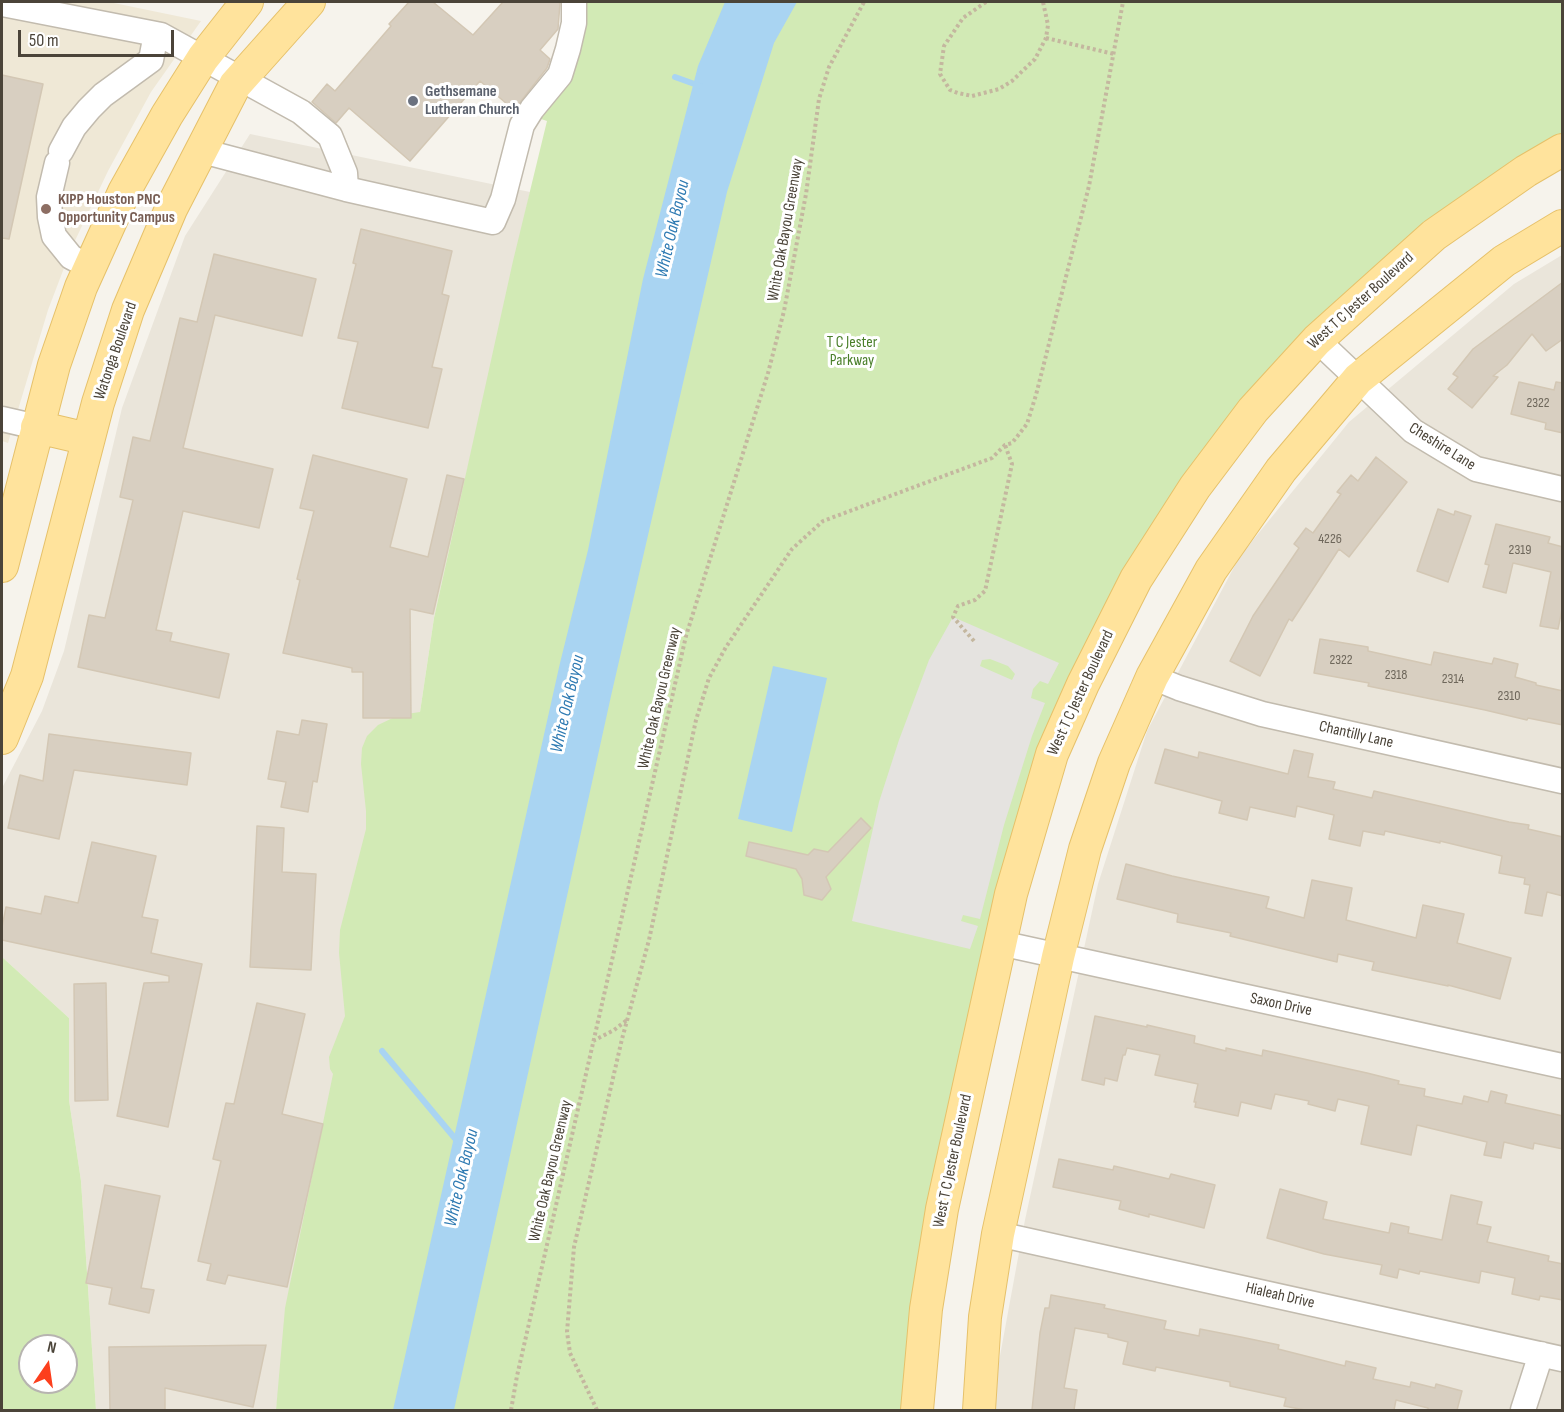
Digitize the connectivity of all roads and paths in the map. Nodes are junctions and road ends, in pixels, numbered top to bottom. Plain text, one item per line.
1 (247, 2) edge
2 (309, 2) edge
3 (574, 2) edge
4 (864, 2) edge
5 (986, 2) edge
6 (1043, 2) edge
7 (1124, 2) edge
8 (2, 4) edge
9 (156, 34) junction
10 (1046, 38) junction
11 (1114, 54) junction
12 (203, 58) junction
13 (240, 80) junction
14 (1563, 150) edge
15 (202, 151) junction
16 (346, 189) junction
17 (1563, 226) edge
18 (90, 267) junction
19 (1317, 340) junction
20 (1358, 380) junction
21 (2, 419) edge
22 (37, 427) junction
23 (88, 440) junction
24 (1005, 445) junction
25 (1563, 489) edge
26 (2, 566) edge
27 (974, 641) dead end
28 (1152, 676) junction
29 (2, 738) edge
30 (1563, 782) edge
31 (1000, 943) junction
32 (1058, 957) junction
33 (628, 1019) junction
34 (593, 1041) junction
35 (1563, 1066) edge
36 (998, 1234) junction
37 (1552, 1357) edge
38 (511, 1410) edge
39 (597, 1410) edge
40 (917, 1410) edge
41 (979, 1410) edge
42 (1523, 1410) edge

1 - 12 main road
2 - 13 main road, Watonga Boulevard
3 - 16 street
4 - 34 path, White Oak Bayou Greenway
5 - 10 path
6 - 10 path
7 - 11 path
8 - 9 street
9 - 12 street
9 - 18 street
10 - 11 path
11 - 24 path
12 - 13 street
12 - 18 main road
13 - 15 main road, Watonga Boulevard
13 - 16 street
14 - 19 main road, West T C Jester Boulevard
15 - 16 street
15 - 23 main road, Watonga Boulevard
17 - 20 main road
18 - 22 main road
19 - 20 street, Cheshire Lane
19 - 31 main road, West T C Jester Boulevard
20 - 25 street, Cheshire Lane
20 - 28 main road
21 - 22 street
22 - 23 main road
22 - 26 main road
23 - 29 main road, Watonga Boulevard
24 - 27 path
24 - 33 path
28 - 30 street, Chantilly Lane
28 - 32 main road
31 - 32 street, Saxon Drive
31 - 40 main road, West T C Jester Boulevard
32 - 35 street, Saxon Drive
32 - 36 main road
33 - 34 path
33 - 39 path
34 - 38 path, White Oak Bayou Greenway
36 - 37 street, Hialeah Drive
36 - 41 main road
37 - 42 street

